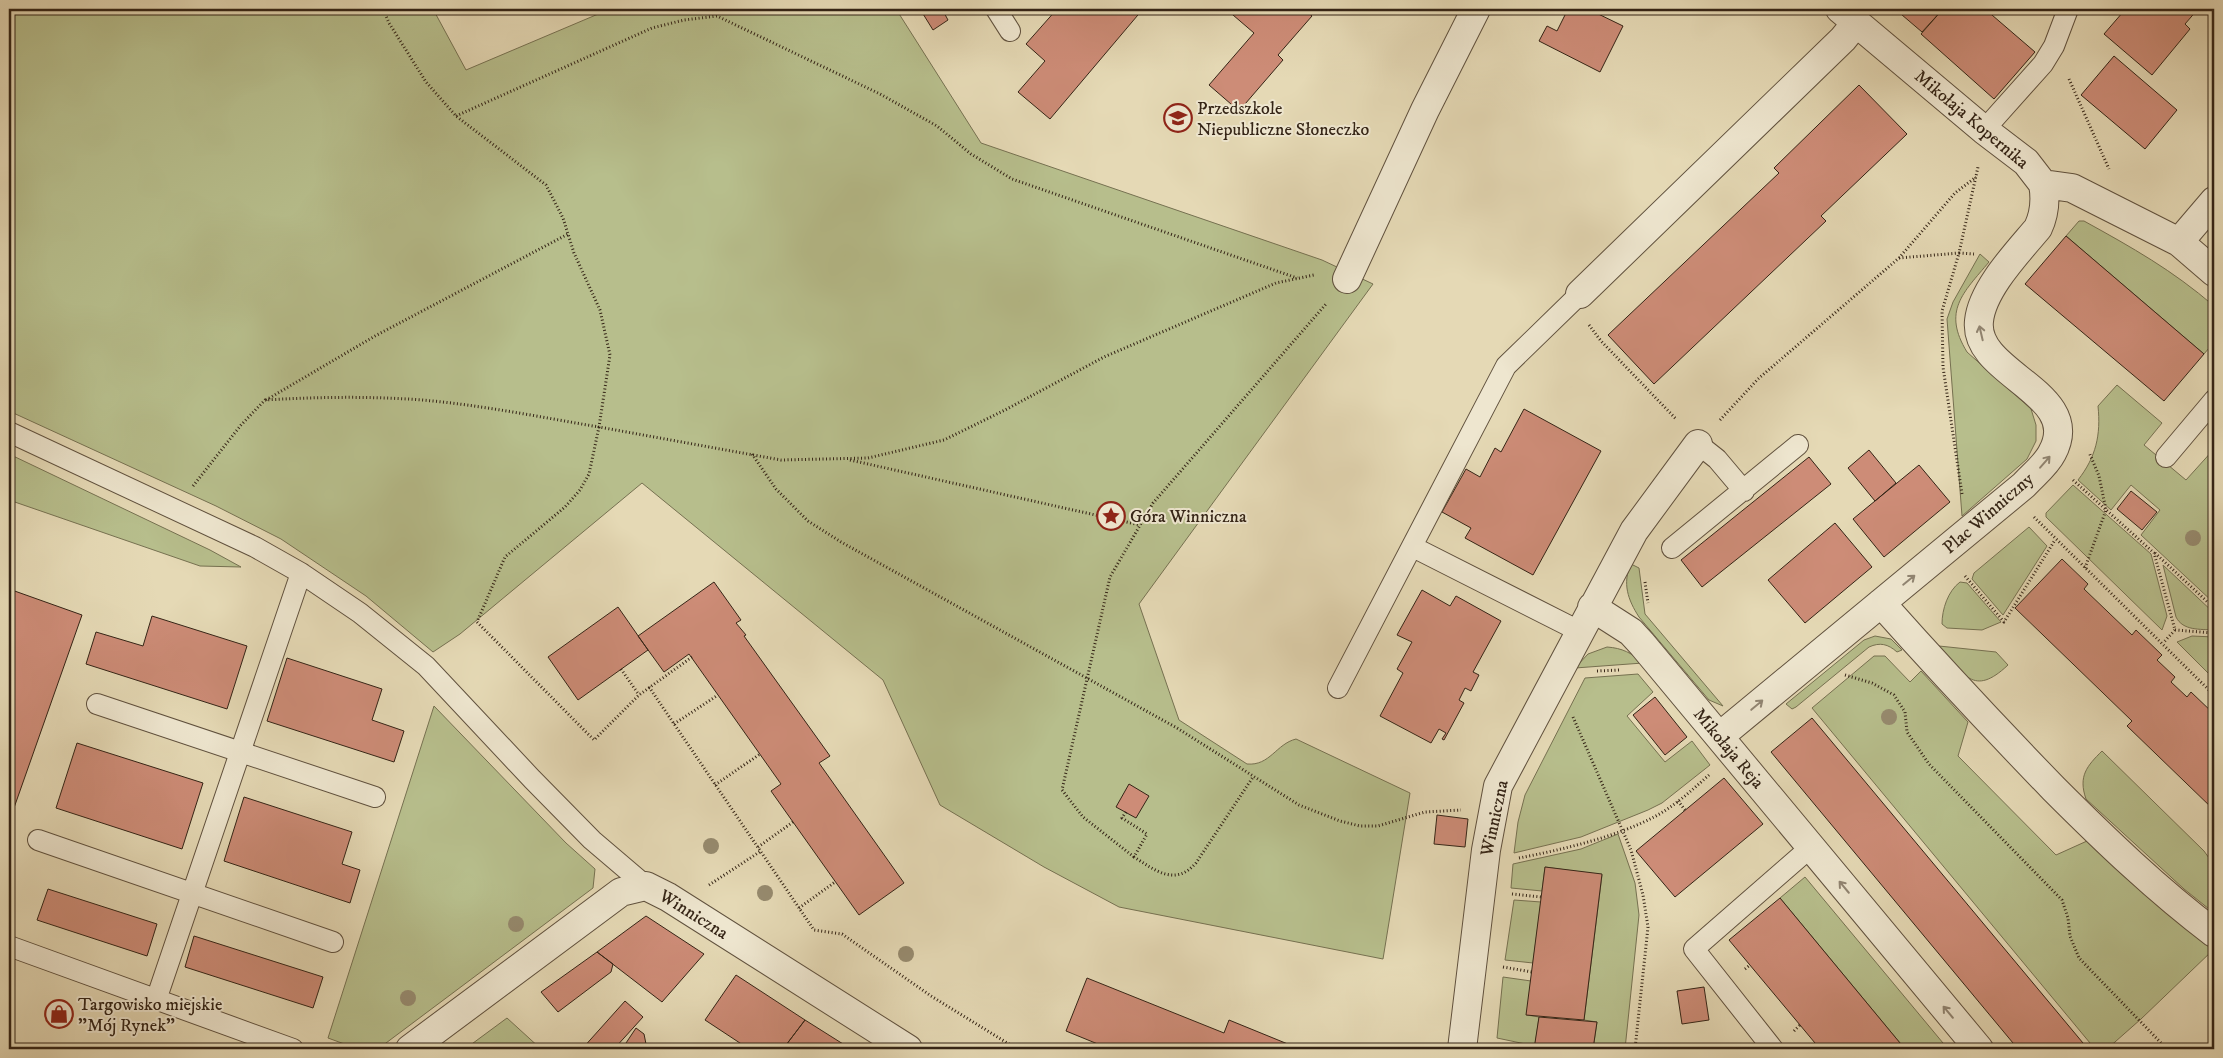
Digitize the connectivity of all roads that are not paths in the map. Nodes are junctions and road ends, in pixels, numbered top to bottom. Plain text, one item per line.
1 (996, 9) edge
2 (1476, 9) edge
3 (2068, 9) edge
4 (1855, 13) edge
5 (1010, 31) dead end
6 (1984, 130) junction
7 (2043, 184) junction
8 (2214, 201) edge
9 (2180, 242) junction
10 (2214, 272) edge
11 (1334, 276) road end
12 (1580, 294) joint
13 (2214, 400) edge
14 (9, 432) edge
15 (1698, 444) joint
16 (1798, 445) dead end
17 (2166, 457) dead end
18 (1744, 491) junction
19 (1414, 546) junction
20 (1672, 548) dead end
21 (301, 573) junction
22 (1881, 603) junction
23 (1592, 607) junction
24 (1579, 631) junction
25 (1338, 688) dead end
26 (97, 704) dead end
27 (1720, 736) junction
28 (241, 752) junction
29 (375, 797) dead end
30 (38, 840) dead end
31 (1811, 848) junction
32 (646, 886) junction
33 (192, 894) junction
34 (2214, 933) edge
35 (333, 942) dead end
36 (9, 946) edge
37 (156, 1000) junction
38 (293, 1049) edge
39 (410, 1049) edge
40 (908, 1049) edge
41 (1462, 1049) edge
42 (1773, 1049) edge
43 (1979, 1049) edge

1 - 5 lane
2 - 11 street
3 - 6 lane
4 - 6 street, Mikołaja Kopernika
4 - 12 street
6 - 7 street, Mikołaja Kopernika
7 - 9 street, Mikołaja Kopernika
22 -> 7 street, Plac Winniczny
8 - 9 street
9 - 10 street, Mikołaja Kopernika
12 - 19 lane
13 - 17 lane
14 - 21 lane
15 - 18 lane
15 - 23 street
16 - 18 lane
18 - 20 lane
19 - 24 lane
19 - 25 lane
21 - 28 lane
21 - 32 lane
27 -> 22 street, Plac Winniczny
22 - 34 street
23 - 24 street, Winniczna
23 - 27 street, Mikołaja Reja
24 - 41 street, Winniczna
26 - 28 lane
27 - 31 street, Mikołaja Reja
28 - 29 lane
28 - 33 lane
30 - 33 lane
31 - 42 lane
43 -> 31 street, Mikołaja Reja
32 - 39 street, Winniczna
32 - 40 street, Winniczna
33 - 35 lane
33 - 37 lane
36 - 37 lane
37 - 38 lane

